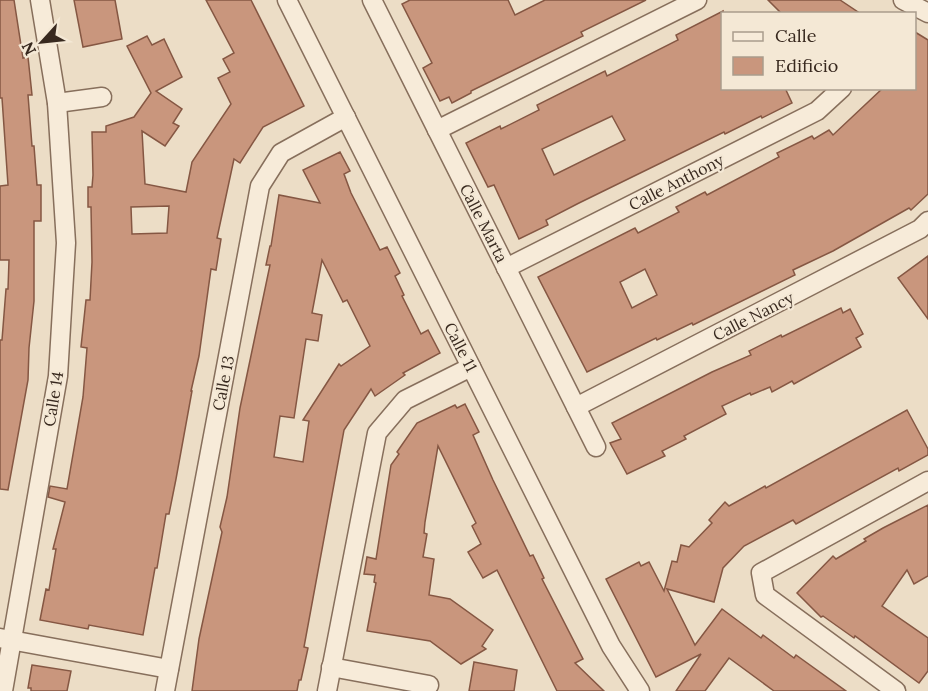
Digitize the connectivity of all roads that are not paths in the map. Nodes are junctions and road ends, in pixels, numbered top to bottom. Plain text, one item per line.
1 (40, 0) edge
2 (287, 0) edge
3 (372, 0) edge
4 (697, 0) edge
5 (902, 5) edge
6 (928, 13) edge
7 (840, 90) edge
8 (102, 97) dead end
9 (57, 103) junction
10 (346, 117) junction
11 (437, 130) junction
12 (928, 221) edge
13 (506, 268) junction
14 (471, 367) junction
15 (576, 407) junction
16 (596, 447) dead end
17 (928, 481) edge
18 (6, 640) edge
19 (331, 667) junction
20 (169, 669) junction
21 (429, 685) dead end
22 (3, 691) edge
23 (165, 691) edge
24 (327, 691) edge
25 (640, 691) edge
26 (896, 691) edge

1 - 9 street, Calle 14
2 - 10 street, Calle 11
3 - 11 street, Calle Marta
4 - 11 street
5 - 6 street
7 - 13 street, Calle Anthony
8 - 9 street
9 - 18 street, Calle 14
10 - 14 street, Calle 11
10 - 20 street, Calle 13
11 - 13 street, Calle Marta
12 - 15 street, Calle Nancy
13 - 15 street, Calle Marta
14 - 19 street
14 - 25 street, Calle 11
15 - 16 street, Calle Marta
17 - 26 street
18 - 20 street
18 - 22 street, Calle 14
19 - 21 street
19 - 24 street
20 - 23 street, Calle 13

